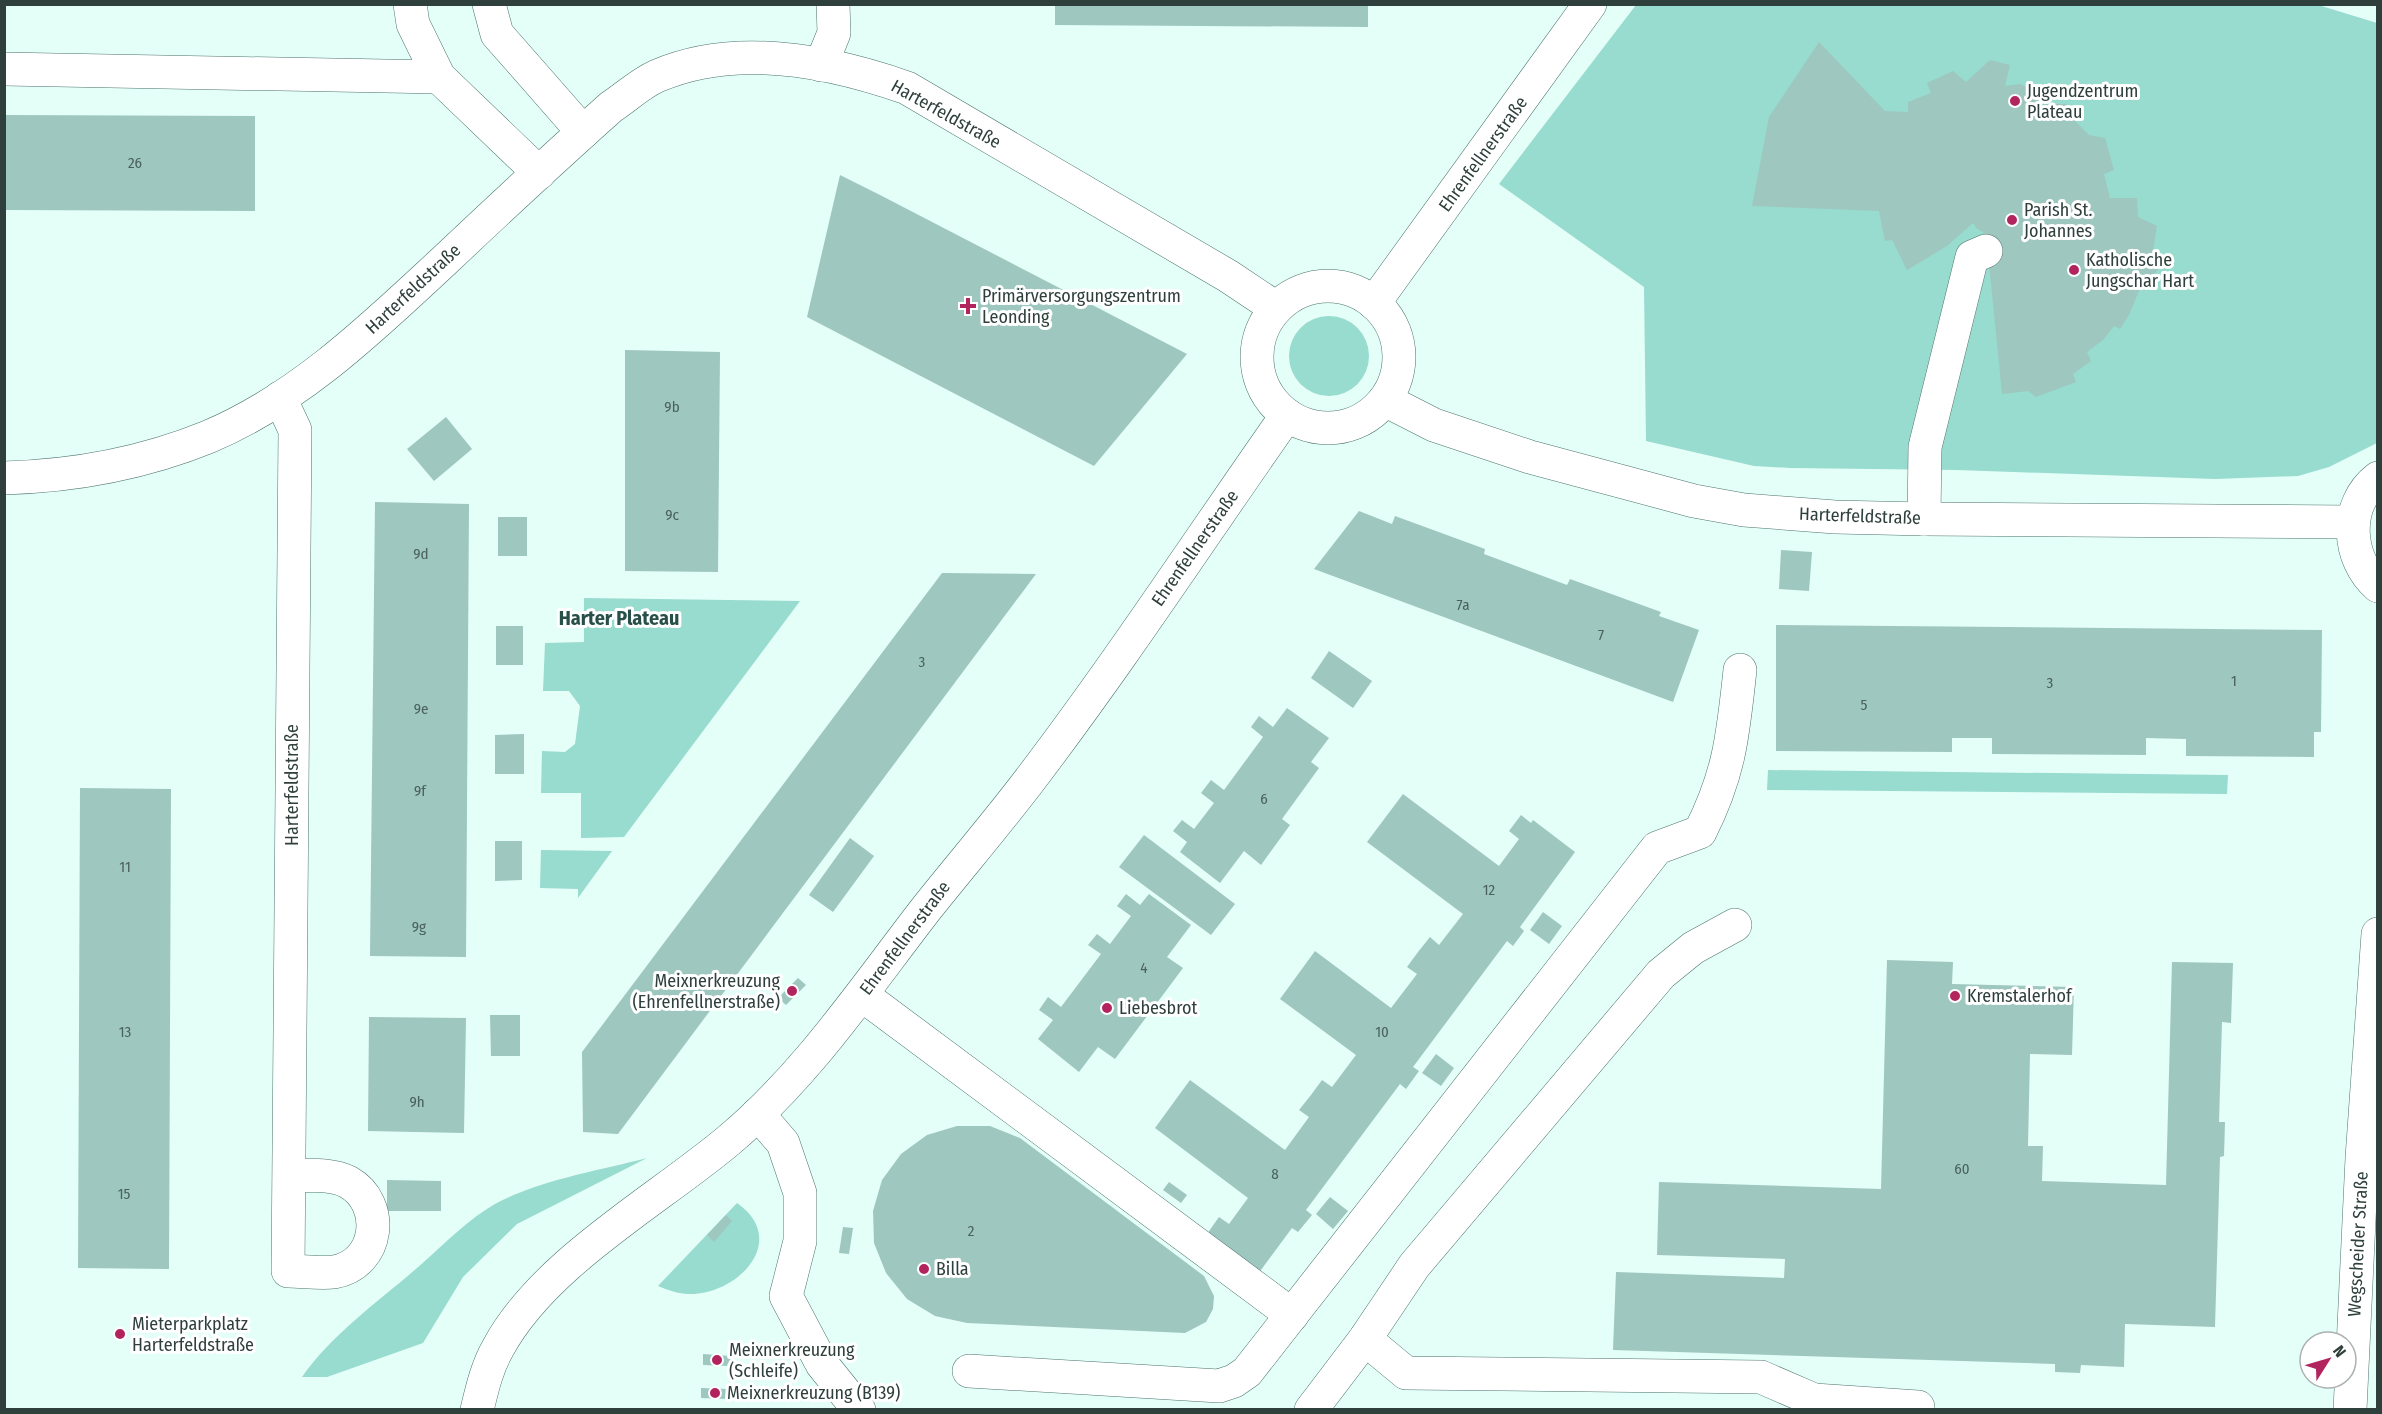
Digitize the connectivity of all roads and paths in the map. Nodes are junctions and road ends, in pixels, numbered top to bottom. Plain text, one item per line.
1 (410, 4) edge
2 (489, 4) edge
3 (833, 4) edge
4 (1590, 4) edge
5 (821, 65) junction
6 (4, 69) edge
7 (439, 76) junction
8 (584, 132) junction
9 (539, 173) junction
10 (1986, 251) dead end
11 (1374, 303) junction
12 (1276, 308) junction
13 (280, 398) junction
14 (1385, 400) junction
15 (1287, 416) junction
16 (4, 477) edge
17 (2378, 478) edge
18 (1924, 519) junction
19 (2353, 522) junction
20 (2378, 586) edge
21 (1740, 670) dead end
22 (1735, 925) dead end
23 (2378, 934) edge
24 (862, 995) junction
25 (758, 1114) junction
26 (289, 1175) dead end
27 (1292, 1315) junction
28 (1365, 1339) junction
29 (969, 1371) dead end
30 (1918, 1408) edge
31 (477, 1410) edge
32 (859, 1410) edge
33 (1311, 1410) edge
34 (2350, 1410) edge

1 - 7 street
2 - 8 street
3 - 5 street
4 - 11 street, Ehrenfellnerstraße
5 - 8 street, Harterfeldstraße
5 - 12 street, Harterfeldstraße
6 - 7 street
7 - 9 street
8 - 9 street, Harterfeldstraße
9 - 13 street, Harterfeldstraße
10 - 18 street
11 - 12 street
11 - 14 street
12 - 15 street
13 - 16 street, Harterfeldstraße
13 - 26 street, Harterfeldstraße
14 - 15 street
14 - 18 street, Harterfeldstraße
15 - 24 street, Ehrenfellnerstraße
17 - 19 street
18 - 19 street, Harterfeldstraße
19 - 20 street
21 - 27 street
22 - 28 street
23 - 34 street, Wegscheider Straße
24 - 25 street, Ehrenfellnerstraße
24 - 27 street
25 - 31 street, Ehrenfellnerstraße
25 - 32 street
27 - 29 street
28 - 30 street
28 - 33 street

